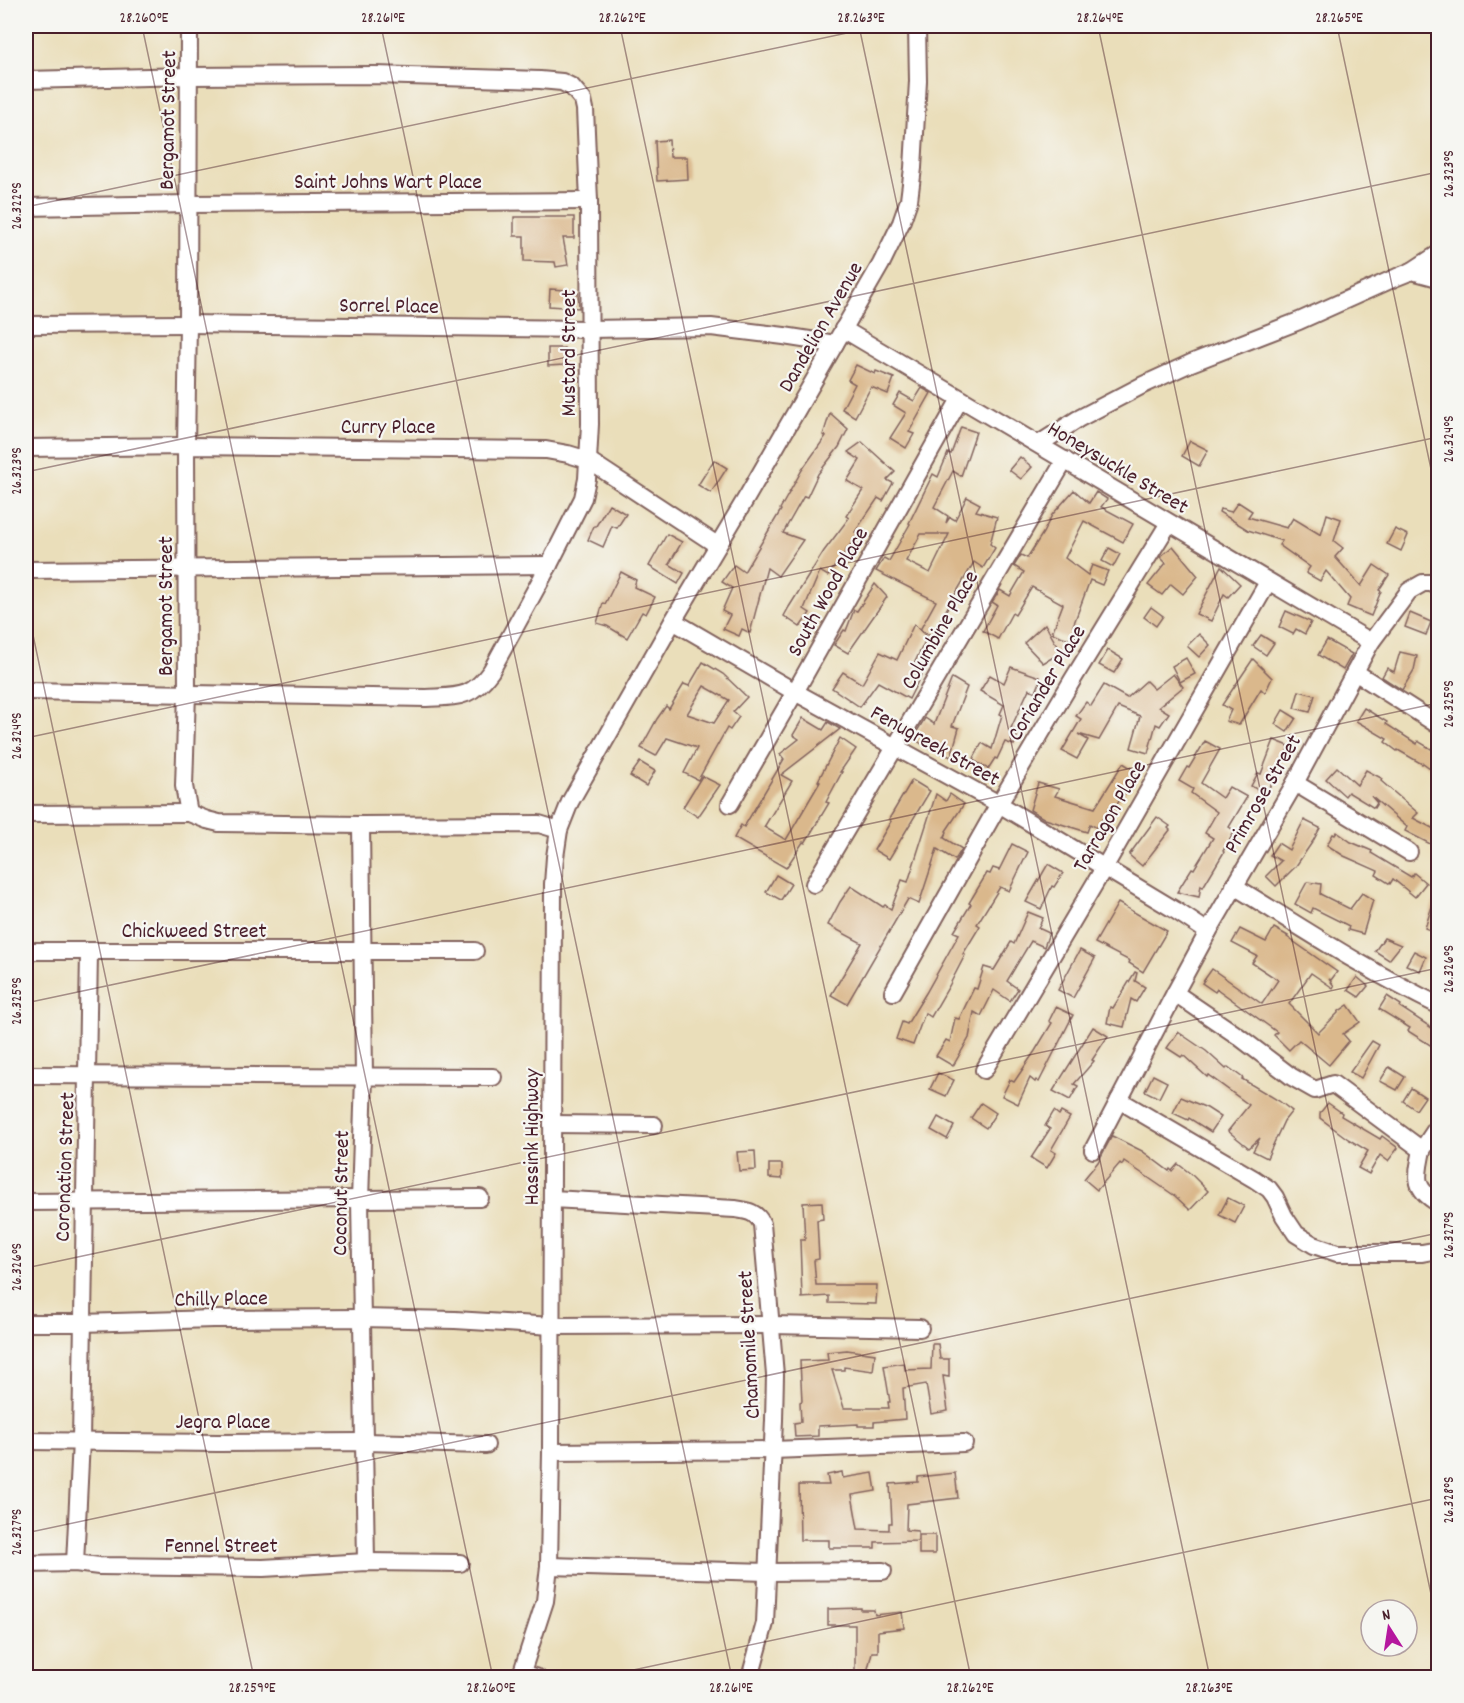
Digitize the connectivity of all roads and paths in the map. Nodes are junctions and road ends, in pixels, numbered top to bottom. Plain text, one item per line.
1 (189, 26) edge
2 (917, 26) edge
3 (189, 76) junction
4 (26, 80) edge
5 (589, 201) junction
6 (188, 204) junction
7 (26, 207) edge
8 (1438, 254) edge
9 (1412, 271) junction
10 (1438, 278) edge
11 (188, 324) junction
12 (26, 326) edge
13 (589, 329) junction
14 (843, 329) junction
15 (835, 345) junction
16 (960, 399) junction
17 (1039, 444) junction
18 (186, 446) junction
19 (26, 448) edge
20 (588, 460) junction
21 (1065, 460) junction
22 (1169, 522) junction
23 (717, 545) junction
24 (549, 565) junction
25 (186, 569) junction
26 (26, 570) edge
27 (1269, 582) junction
28 (1438, 586) edge
29 (673, 621) junction
30 (1371, 642) junction
31 (1355, 672) junction
32 (26, 691) edge
33 (795, 692) junction
34 (187, 693) junction
35 (1438, 725) edge
36 (896, 747) junction
37 (1295, 783) junction
38 (730, 804) dead end
39 (999, 804) junction
40 (189, 813) junction
41 (26, 814) edge
42 (361, 825) junction
43 (559, 830) junction
44 (1409, 852) dead end
45 (1104, 868) junction
46 (814, 884) dead end
47 (1234, 886) junction
48 (1208, 932) junction
49 (26, 951) edge
50 (362, 951) junction
51 (475, 951) dead end
52 (89, 952) junction
53 (893, 993) dead end
54 (1175, 993) junction
55 (1438, 1005) edge
56 (984, 1070) dead end
57 (26, 1075) edge
58 (88, 1076) junction
59 (363, 1077) junction
60 (493, 1077) dead end
61 (1119, 1100) junction
62 (552, 1124) junction
63 (654, 1125) dead end
64 (1438, 1126) edge
65 (1093, 1149) dead end
66 (1422, 1150) junction
67 (480, 1198) dead end
68 (552, 1199) junction
69 (360, 1200) junction
70 (26, 1202) edge
71 (84, 1202) junction
72 (1438, 1203) edge
73 (1438, 1250) edge
74 (361, 1318) junction
75 (26, 1323) edge
76 (82, 1323) junction
77 (771, 1325) junction
78 (552, 1326) junction
79 (920, 1328) dead end
80 (26, 1441) edge
81 (81, 1441) junction
82 (364, 1442) junction
83 (964, 1443) dead end
84 (486, 1445) dead end
85 (772, 1450) junction
86 (551, 1452) junction
87 (366, 1562) junction
88 (75, 1563) junction
89 (460, 1563) dead end
90 (26, 1564) edge
91 (549, 1566) junction
92 (883, 1571) dead end
93 (768, 1572) junction
94 (521, 1675) edge
95 (538, 1677) edge
96 (750, 1677) edge

1 - 3 street, Bergamot Street
2 - 14 street, Dandelion Avenue
3 - 4 street, Mustard Street
3 - 5 street, Mustard Street
3 - 6 street, Bergamot Street
5 - 6 street, Saint Johns Wart Place
5 - 13 street, Mustard Street
6 - 7 street, Saint Johns Wart Place
6 - 11 street, Bergamot Street
8 - 9 street
9 - 10 street
9 - 17 street
11 - 12 street, Sorrel Place
11 - 13 street, Sorrel Place
11 - 18 street, Bergamot Street
13 - 15 street, Sorrel Place
13 - 20 street, Mustard Street
14 - 15 street, Dandelion Avenue
14 - 16 street, Honeysuckle Street
15 - 23 street, Dandelion Avenue
16 - 17 street, Honeysuckle Street
16 - 33 street, South Wood Place
17 - 21 street, Honeysuckle Street
18 - 19 street, Curry Place
18 - 20 street, Curry Place
18 - 25 street, Bergamot Street
20 - 23 street, Curry Place
20 - 24 street, Mustard Street
21 - 22 street, Honeysuckle Street
21 - 36 street, Columbine Place
22 - 27 street, Honeysuckle Street
22 - 39 street, Coriander Place
23 - 29 street, Dandelion Avenue
24 - 25 street
24 - 34 street, Mustard Street
25 - 26 street
25 - 34 street, Bergamot Street
27 - 30 street, Honeysuckle Street
27 - 45 street, Tarragon Place
28 - 30 street, Primrose Street
29 - 33 street, Fenugreek Street
29 - 43 street, Hassink Highway
30 - 31 street, Primrose Street
31 - 35 street
31 - 37 street, Primrose Street
32 - 34 street, Mustard Street
33 - 36 street, Fenugreek Street
33 - 38 street, South Wood Place
34 - 40 street, Bergamot Street
36 - 39 street, Fenugreek Street
36 - 46 street, Columbine Place
37 - 44 street
37 - 47 street, Primrose Street
39 - 45 street, Fenugreek Street
39 - 53 street, Coriander Place
40 - 41 street
40 - 42 street
42 - 43 street
42 - 50 street, Coconut Street
43 - 62 street, Hassink Highway
45 - 48 street, Fenugreek Street
45 - 56 street, Tarragon Place
47 - 48 street, Primrose Street
47 - 55 street
48 - 54 street, Primrose Street
49 - 52 street, Chickweed Street
50 - 51 street, Chickweed Street
50 - 52 street, Chickweed Street
50 - 59 street, Coconut Street
52 - 58 street, Coronation Street
54 - 61 street, Primrose Street
54 - 66 street
57 - 58 street
58 - 59 street
58 - 71 street, Coronation Street
59 - 60 street
59 - 69 street, Coconut Street
61 - 65 street, Primrose Street
61 - 73 street
62 - 63 street
62 - 68 street, Hassink Highway
64 - 66 street
66 - 72 street
67 - 69 street
68 - 77 street, Chamomile Street
68 - 78 street, Hassink Highway
69 - 71 street
69 - 74 street, Coconut Street
70 - 71 street
71 - 76 street, Coronation Street
74 - 76 street, Chilly Place
74 - 78 street, Chilly Place
74 - 82 street, Coconut Street
75 - 76 street, Chilly Place
76 - 81 street, Coronation Street
77 - 78 street, Chilly Place
77 - 79 street, Chilly Place
77 - 85 street, Chamomile Street
78 - 86 street, Hassink Highway
80 - 81 street, Jegra Place
81 - 82 street, Jegra Place
81 - 88 street, Coronation Street
82 - 84 street, Jegra Place
82 - 87 street, Coconut Street
83 - 85 street
85 - 86 street
85 - 93 street, Chamomile Street
86 - 91 street, Hassink Highway
87 - 88 street, Fennel Street
87 - 89 street, Fennel Street
88 - 90 street, Fennel Street
91 - 93 street
91 - 94 street, Hassink Highway
92 - 93 street
93 - 96 street, Chamomile Street
94 - 95 street

